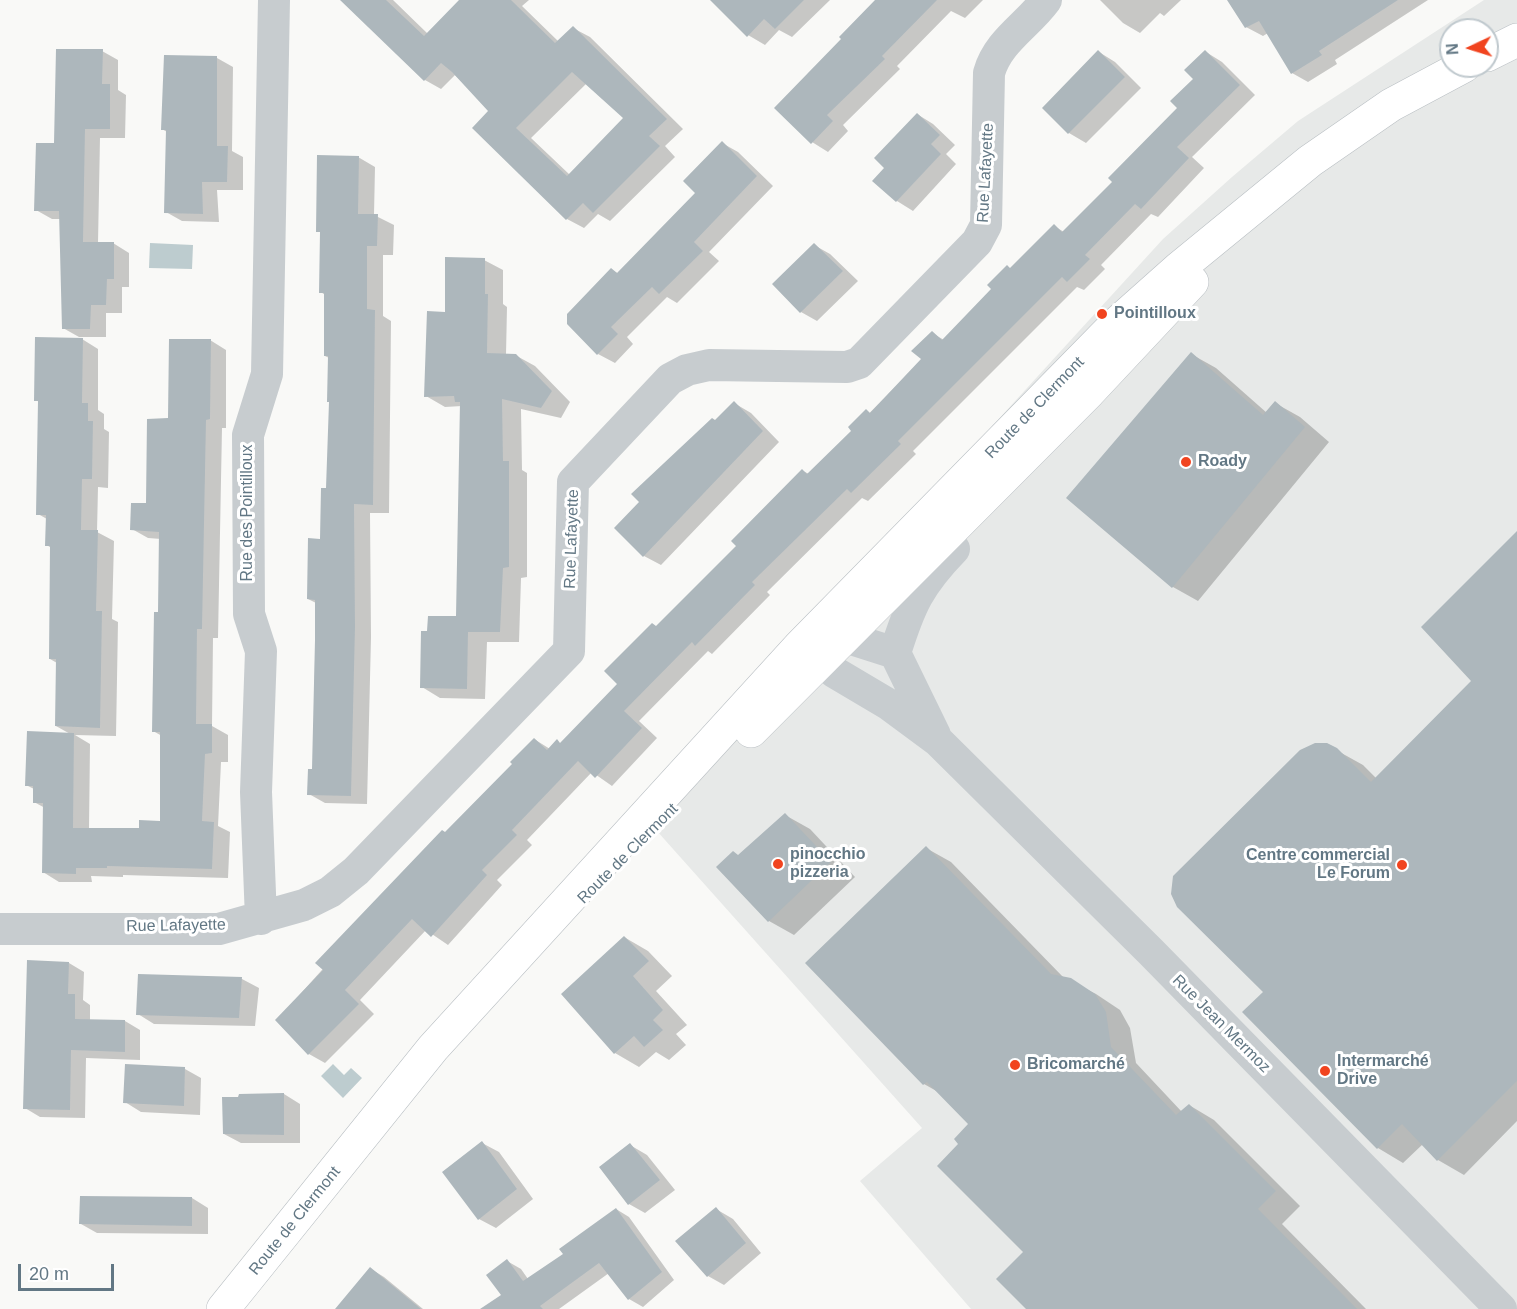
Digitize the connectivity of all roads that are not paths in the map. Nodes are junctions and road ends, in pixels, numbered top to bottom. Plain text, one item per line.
1 (274, 0) edge
2 (1046, 0) edge
3 (1517, 40) edge
4 (1499, 49) edge
5 (1442, 78) edge
6 (1254, 206) junction
7 (1089, 392) junction
8 (823, 642) junction
9 (895, 653) junction
10 (938, 741) junction
11 (261, 918) junction
12 (0, 929) edge
13 (223, 1309) edge
14 (1501, 1309) edge

1 - 11 street, Rue des Pointilloux
2 - 11 street, Rue Lafayette
3 - 4 main road
5 - 6 main road, Route de Clermont
6 - 7 main road, Route de Clermont
6 - 8 main road, Route de Clermont
7 - 8 main road, Route de Clermont
7 - 9 street, Route de Clermont
8 - 9 street
8 - 10 street, Rue Jean Mermoz
8 - 13 main road, Route de Clermont
9 - 10 street, Rue Jean Mermoz
10 - 14 street, Rue Jean Mermoz
11 - 12 street, Rue Lafayette

